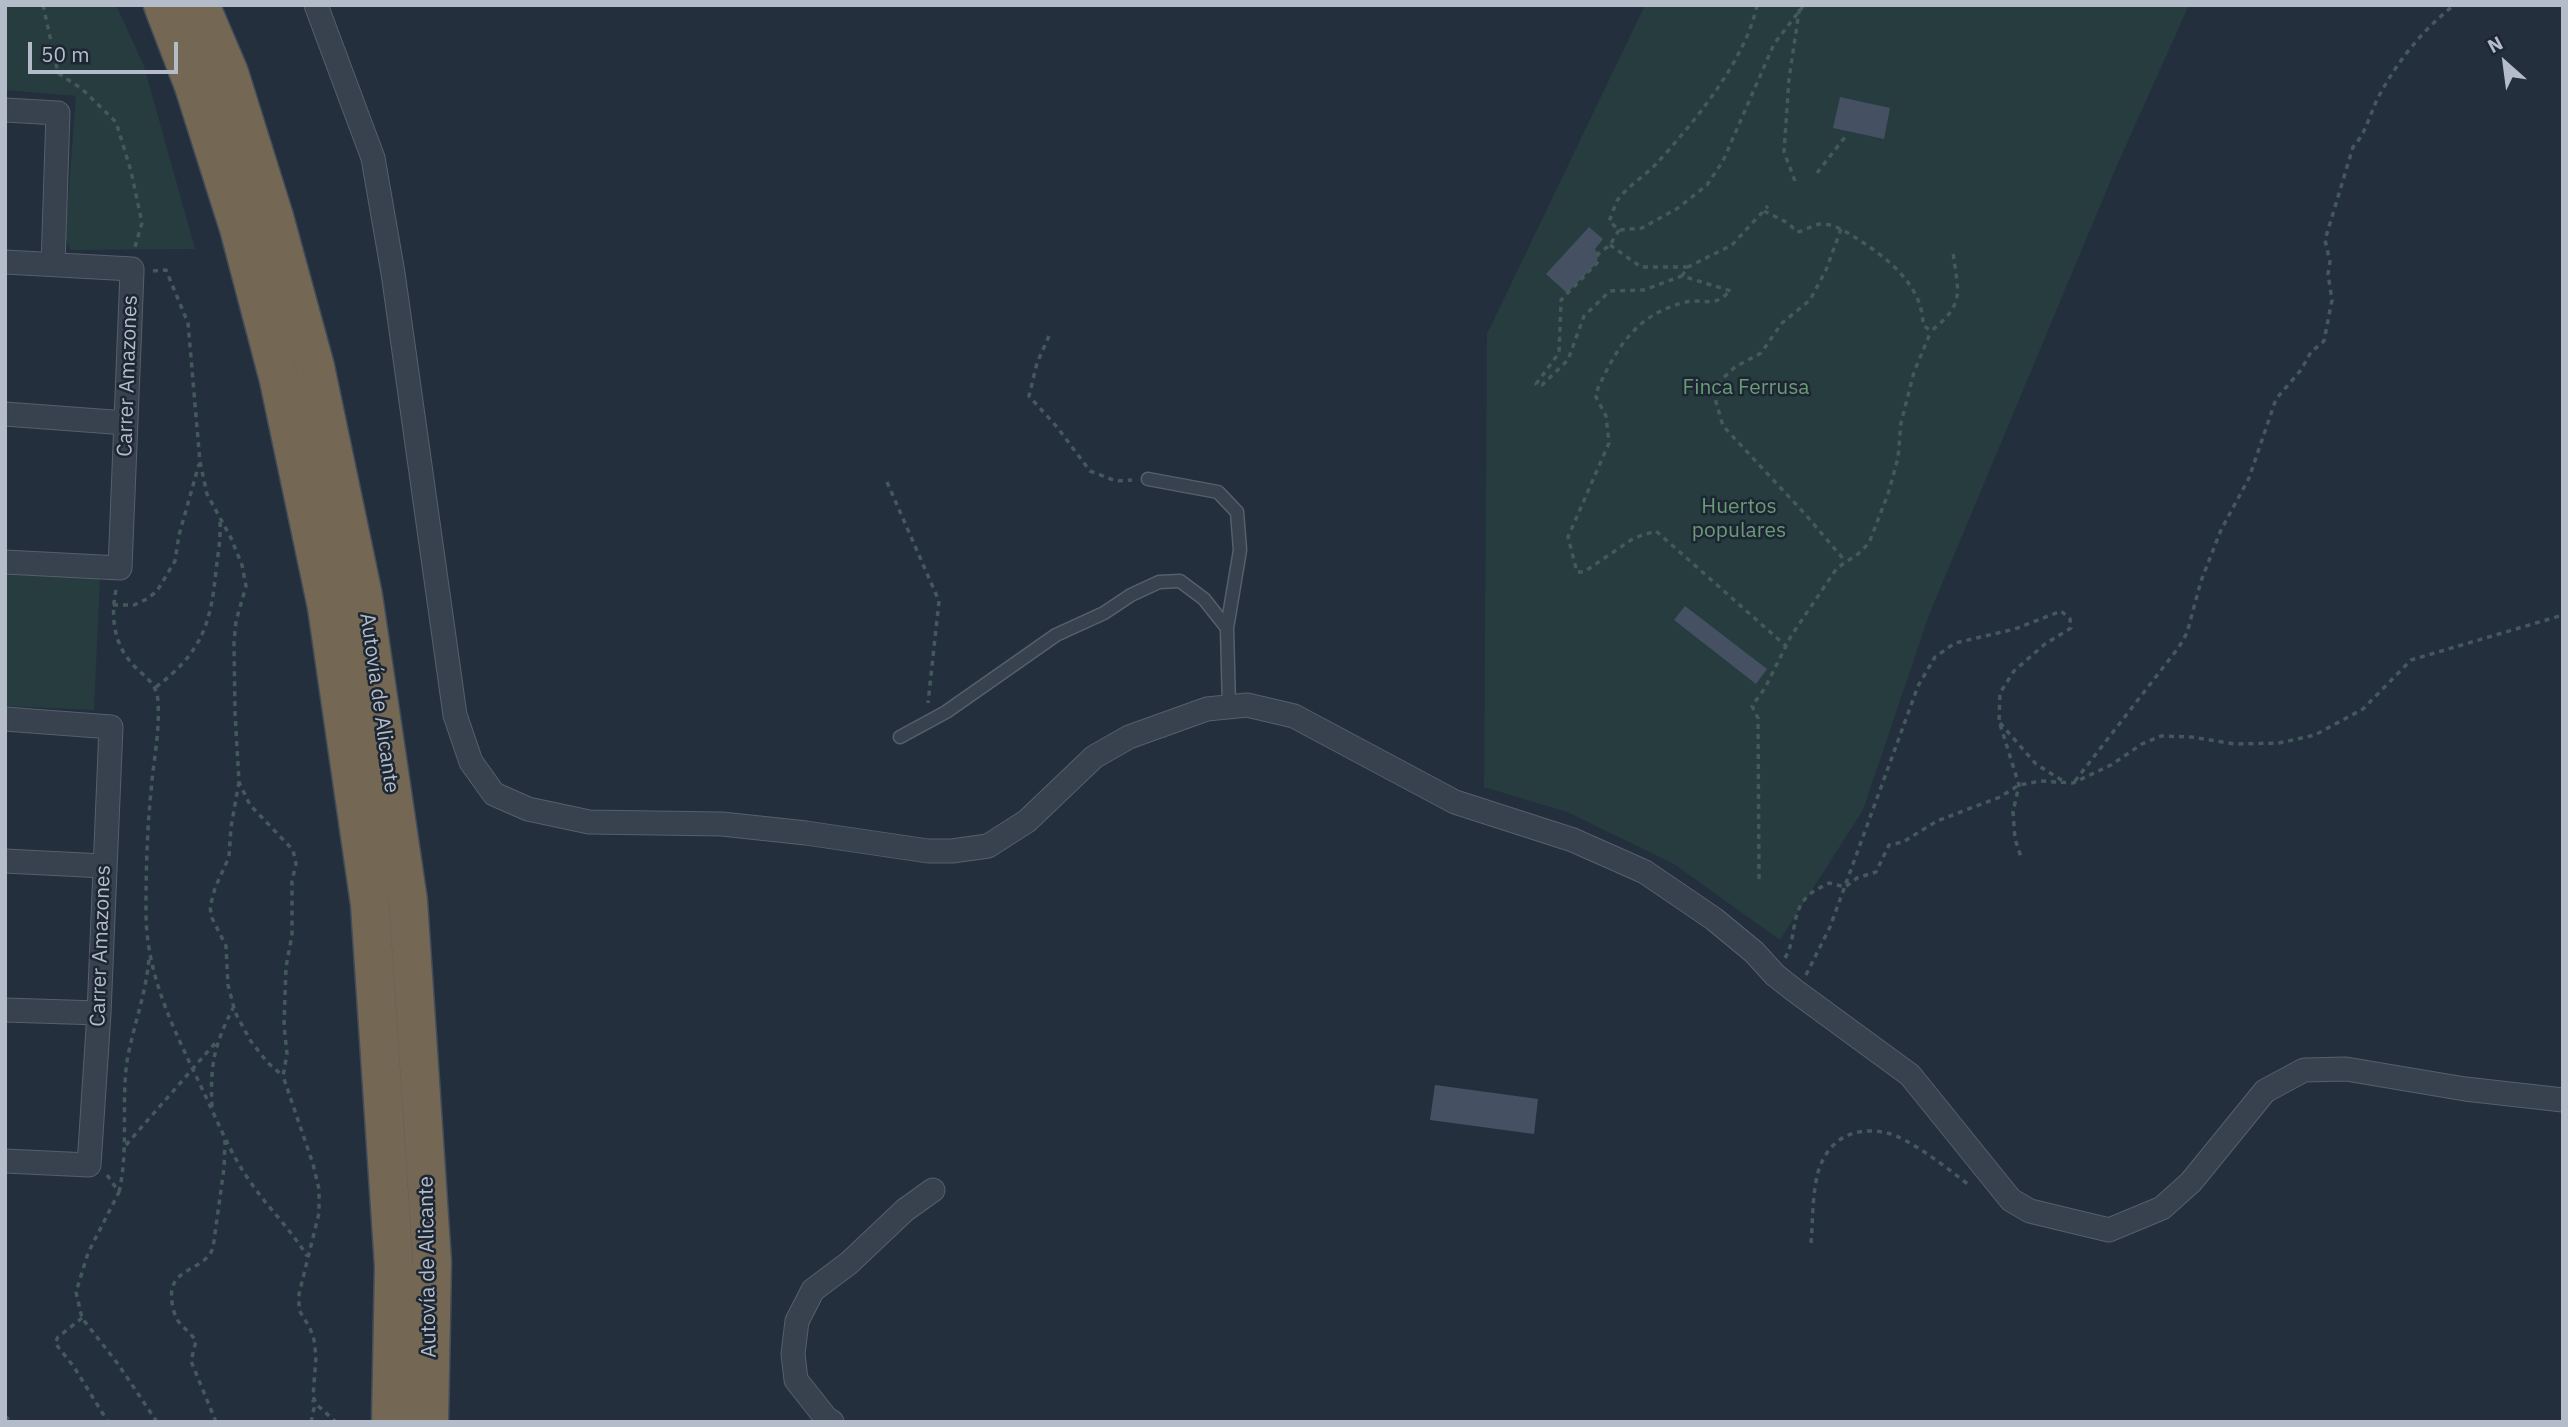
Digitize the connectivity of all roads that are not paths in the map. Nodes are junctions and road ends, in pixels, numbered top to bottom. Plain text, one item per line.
1 (163, 5) edge
2 (200, 5) edge
3 (316, 5) edge
4 (5, 110) edge
5 (5, 262) edge
6 (53, 264) junction
7 (5, 414) edge
8 (126, 423) junction
9 (1148, 479) road end
10 (5, 562) edge
11 (1227, 628) junction
12 (1229, 707) junction
13 (5, 719) edge
14 (900, 737) dead end
15 (5, 861) edge
16 (104, 866) junction
17 (5, 1010) edge
18 (99, 1013) junction
19 (2563, 1100) edge
20 (5, 1161) edge
21 (933, 1190) dead end
22 (391, 1422) edge
23 (429, 1422) edge
24 (832, 1422) edge

1 - 22 highway, Autovía de Alicante
2 - 23 highway, Autovía de Alicante
3 - 12 street
4 - 6 street
5 - 6 street
6 - 8 street, Carrer Amazones
7 - 8 street
8 - 10 street, Carrer Amazones
9 - 11 lane
11 - 12 lane
11 - 14 lane
12 - 19 street
13 - 16 street, Carrer Amazones
15 - 16 street
16 - 18 street, Carrer Amazones
17 - 18 street
18 - 20 street, Carrer Amazones
21 - 24 street

